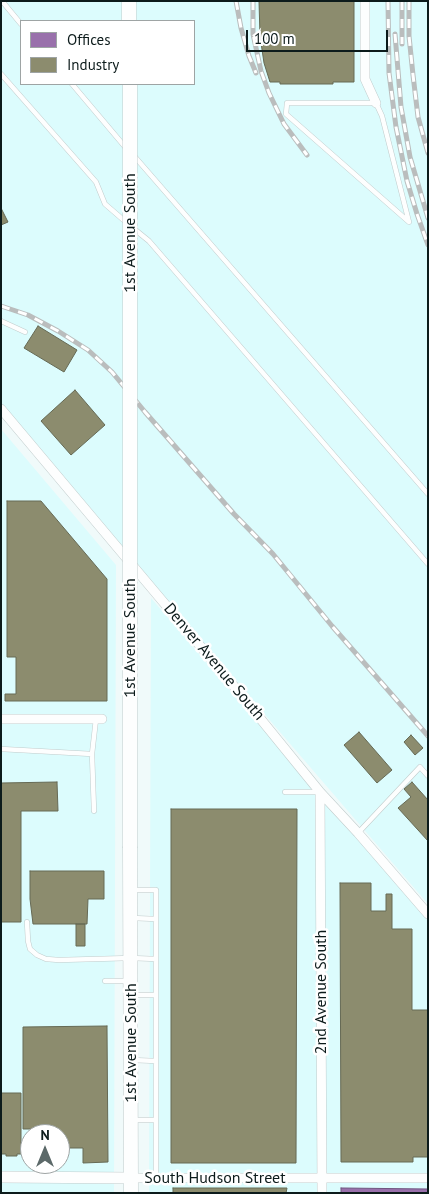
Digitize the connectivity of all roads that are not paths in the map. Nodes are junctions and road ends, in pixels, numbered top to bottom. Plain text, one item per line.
1 (2, 1) edge
2 (129, 1) edge
3 (365, 1) edge
4 (130, 20) edge
5 (20, 23) edge
6 (1, 74) edge
7 (73, 85) edge
8 (130, 85) edge
9 (376, 103) junction
10 (1, 321) edge
11 (25, 332) dead end
12 (1, 409) edge
13 (428, 494) edge
14 (428, 564) edge
15 (1, 719) edge
16 (99, 719) joint
17 (1, 749) edge
18 (92, 754) junction
19 (428, 776) edge
20 (285, 792) dead end
21 (320, 792) junction
22 (94, 811) dead end
23 (358, 833) junction
24 (130, 890) junction
25 (428, 914) edge
26 (131, 918) junction
27 (156, 919) junction
28 (27, 922) dead end
29 (131, 958) junction
30 (156, 959) junction
31 (105, 981) dead end
32 (131, 981) junction
33 (156, 995) junction
34 (131, 996) junction
35 (131, 1060) junction
36 (156, 1061) junction
37 (131, 1120) junction
38 (156, 1120) junction
39 (1, 1177) edge
40 (132, 1178) junction
41 (156, 1178) junction
42 (322, 1178) junction
43 (428, 1178) edge
44 (131, 1193) edge
45 (322, 1193) edge

1 - 5 lane
2 - 4 main road
3 - 9 street
6 - 14 lane
7 - 13 lane
8 - 24 main road, 1st Avenue South, bridge
9 - 9 lane
10 - 11 lane
12 - 21 street, Denver Avenue South
15 - 16 street
16 - 18 lane
17 - 18 lane
18 - 22 lane
19 - 23 lane
20 - 21 lane
21 - 23 street, Denver Avenue South
21 - 42 street, 2nd Avenue South
23 - 25 street, Denver Avenue South
24 - 26 main road, 1st Avenue South
24 - 27 lane
26 - 27 lane
26 - 29 main road, 1st Avenue South
27 - 30 lane
28 - 29 lane
29 - 30 lane
29 - 32 main road, 1st Avenue South
30 - 33 lane
31 - 32 lane
32 - 34 main road, 1st Avenue South
33 - 34 lane
33 - 36 lane
34 - 35 main road, 1st Avenue South
35 - 36 lane
35 - 37 main road, 1st Avenue South
36 - 38 lane
37 - 38 lane
37 - 40 main road, 1st Avenue South
38 - 41 lane
39 - 40 street, South Hudson Street
40 - 41 street, South Hudson Street
40 - 44 main road, 1st Avenue South
41 - 42 street, South Hudson Street
42 - 43 street, South Hudson Street
42 - 45 street, 2nd Avenue South

